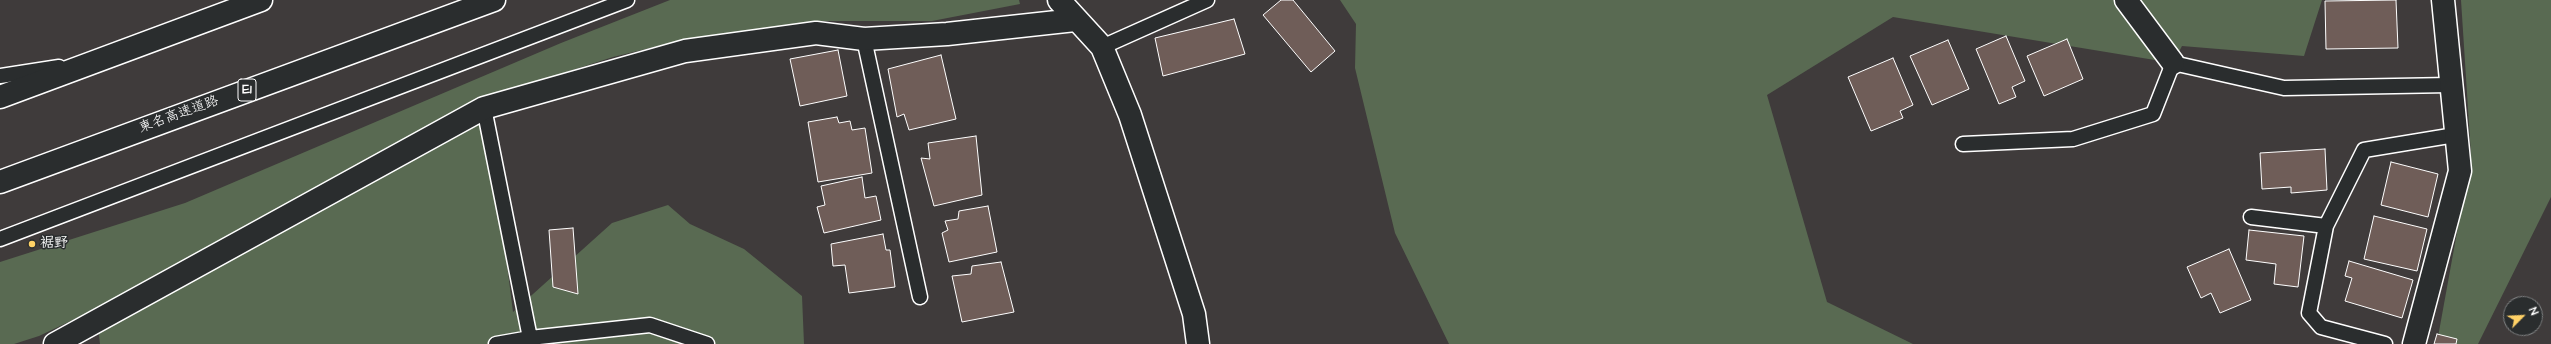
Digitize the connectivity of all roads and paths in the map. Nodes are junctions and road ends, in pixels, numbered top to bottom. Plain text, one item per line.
1 (262, 0) edge
2 (494, 0) edge
3 (627, 0) edge
4 (1059, 0) edge
5 (1207, 0) edge
6 (2126, 0) edge
7 (2443, 0) edge
8 (1075, 20) junction
9 (864, 39) junction
10 (1102, 47) junction
11 (86, 63) junction
12 (2173, 63) junction
13 (0, 76) edge
14 (2450, 85) junction
15 (0, 97) edge
16 (484, 108) junction
17 (2455, 135) junction
18 (1963, 144) dead end
19 (0, 182) edge
20 (2251, 217) dead end
21 (2326, 226) junction
22 (0, 239) edge
23 (920, 297) dead end
24 (530, 338) junction
25 (55, 344) edge
26 (496, 344) edge
27 (707, 344) edge
28 (1198, 344) edge
29 (2385, 344) edge
30 (2414, 344) edge

1 - 11 main road
2 - 19 main road, 東名高速道路 / E1
3 - 22 lane
4 - 8 main road
5 - 10 lane
6 - 12 main road
7 - 14 main road
8 - 9 main road
8 - 10 main road
9 - 16 main road
9 - 23 lane
10 - 28 main road
11 - 13 lane
11 - 15 main road
12 - 14 lane
12 - 18 lane
14 - 17 main road
16 - 24 lane
16 - 25 main road
17 - 21 lane
17 - 30 main road
20 - 21 lane
21 - 29 lane
24 - 26 lane
24 - 27 lane

